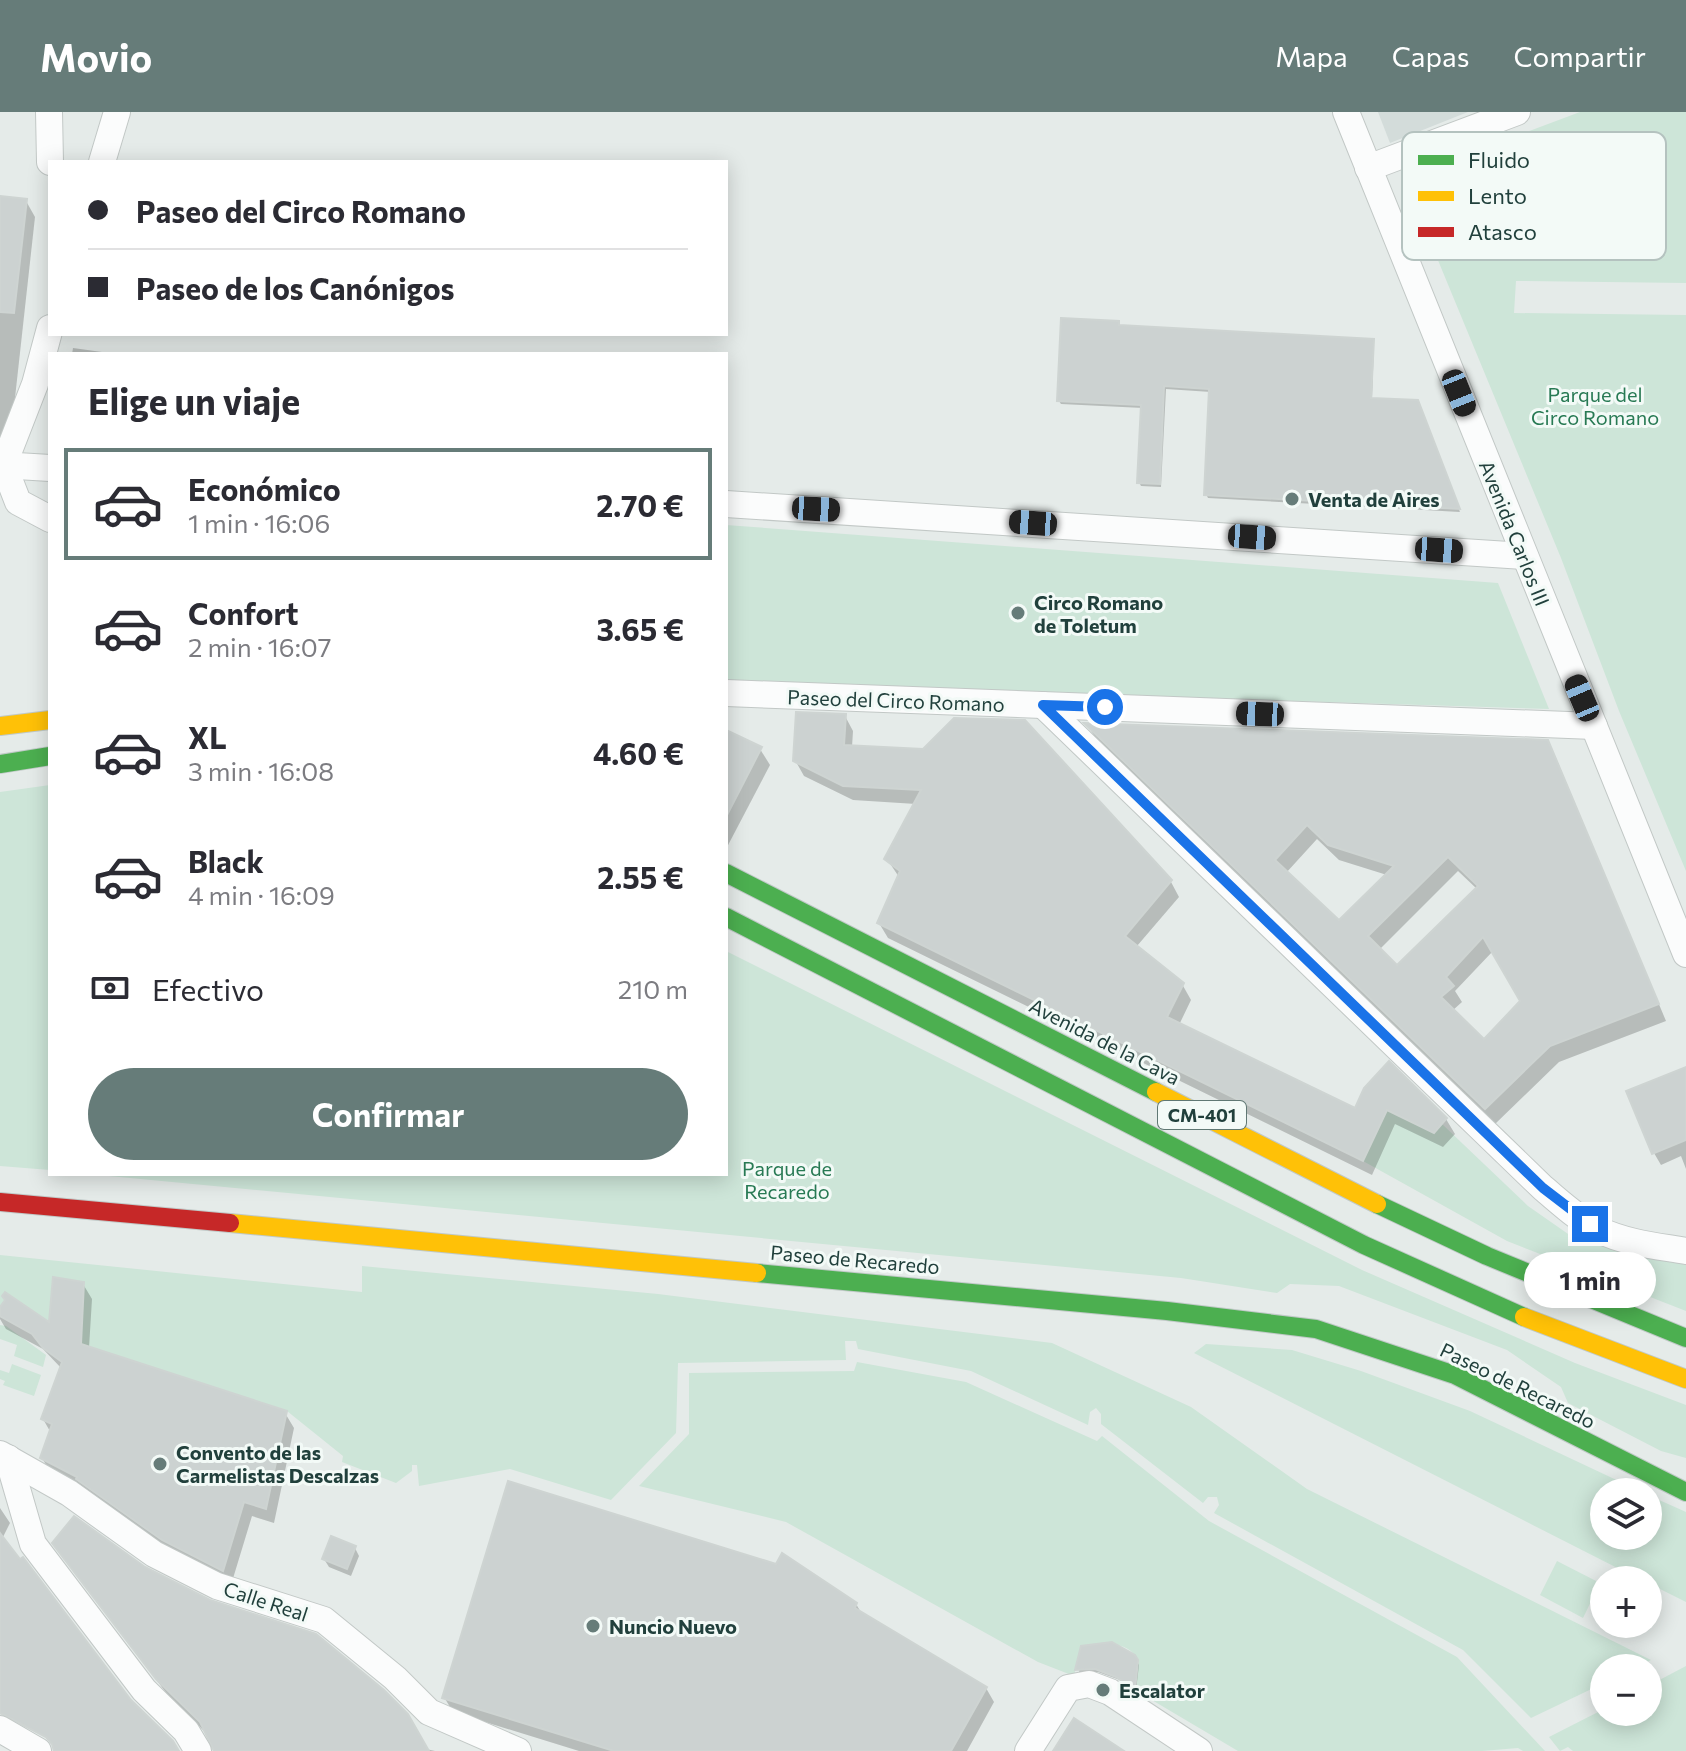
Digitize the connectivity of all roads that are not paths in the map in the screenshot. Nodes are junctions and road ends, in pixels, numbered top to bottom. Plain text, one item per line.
1 (49, 112) edge
2 (117, 112) edge
3 (1346, 112) edge
4 (1517, 112) edge
5 (1464, 132) edge
6 (1402, 155) edge
7 (50, 160) edge
8 (103, 160) edge
9 (1368, 168) junction
10 (1402, 253) edge
11 (1405, 260) edge
12 (48, 335) edge
13 (1, 468) edge
14 (48, 468) edge
15 (728, 504) edge
16 (48, 518) edge
17 (1524, 556) junction
18 (728, 693) edge
19 (1043, 705) junction
20 (48, 720) edge
21 (0, 726) edge
22 (1594, 726) junction
23 (48, 756) edge
24 (0, 764) edge
25 (728, 874) edge
26 (728, 918) edge
27 (1686, 954) edge
28 (0, 1202) edge
29 (1686, 1251) edge
30 (1686, 1338) edge
31 (1686, 1379) edge
32 (4, 1456) edge
33 (1682, 1488) edge
34 (0, 1729) edge
35 (38, 1751) edge
36 (198, 1751) edge
37 (518, 1751) edge
38 (1028, 1751) edge
39 (1199, 1751) edge

1 - 7 street
2 - 8 street
3 - 9 street, Avenida Carlos III
4 - 5 street
6 - 9 street
9 - 10 street, Avenida Carlos III
11 - 17 street, Avenida Carlos III
12 - 13 street
13 - 14 street
13 - 16 street
15 - 17 street
17 - 22 street, Avenida Carlos III
18 - 19 street, Paseo del Circo Romano
19 - 22 street, Paseo del Circo Romano
19 - 29 street
20 - 21 main road
22 - 27 street, Avenida Carlos III
23 - 24 main road
25 - 30 main road, Avenida de la Cava / CM-401
26 - 31 main road, CM-401
28 - 33 main road, Paseo de Recaredo
32 - 36 street
32 - 37 street, Calle Real
34 - 35 street
38 - 39 street

